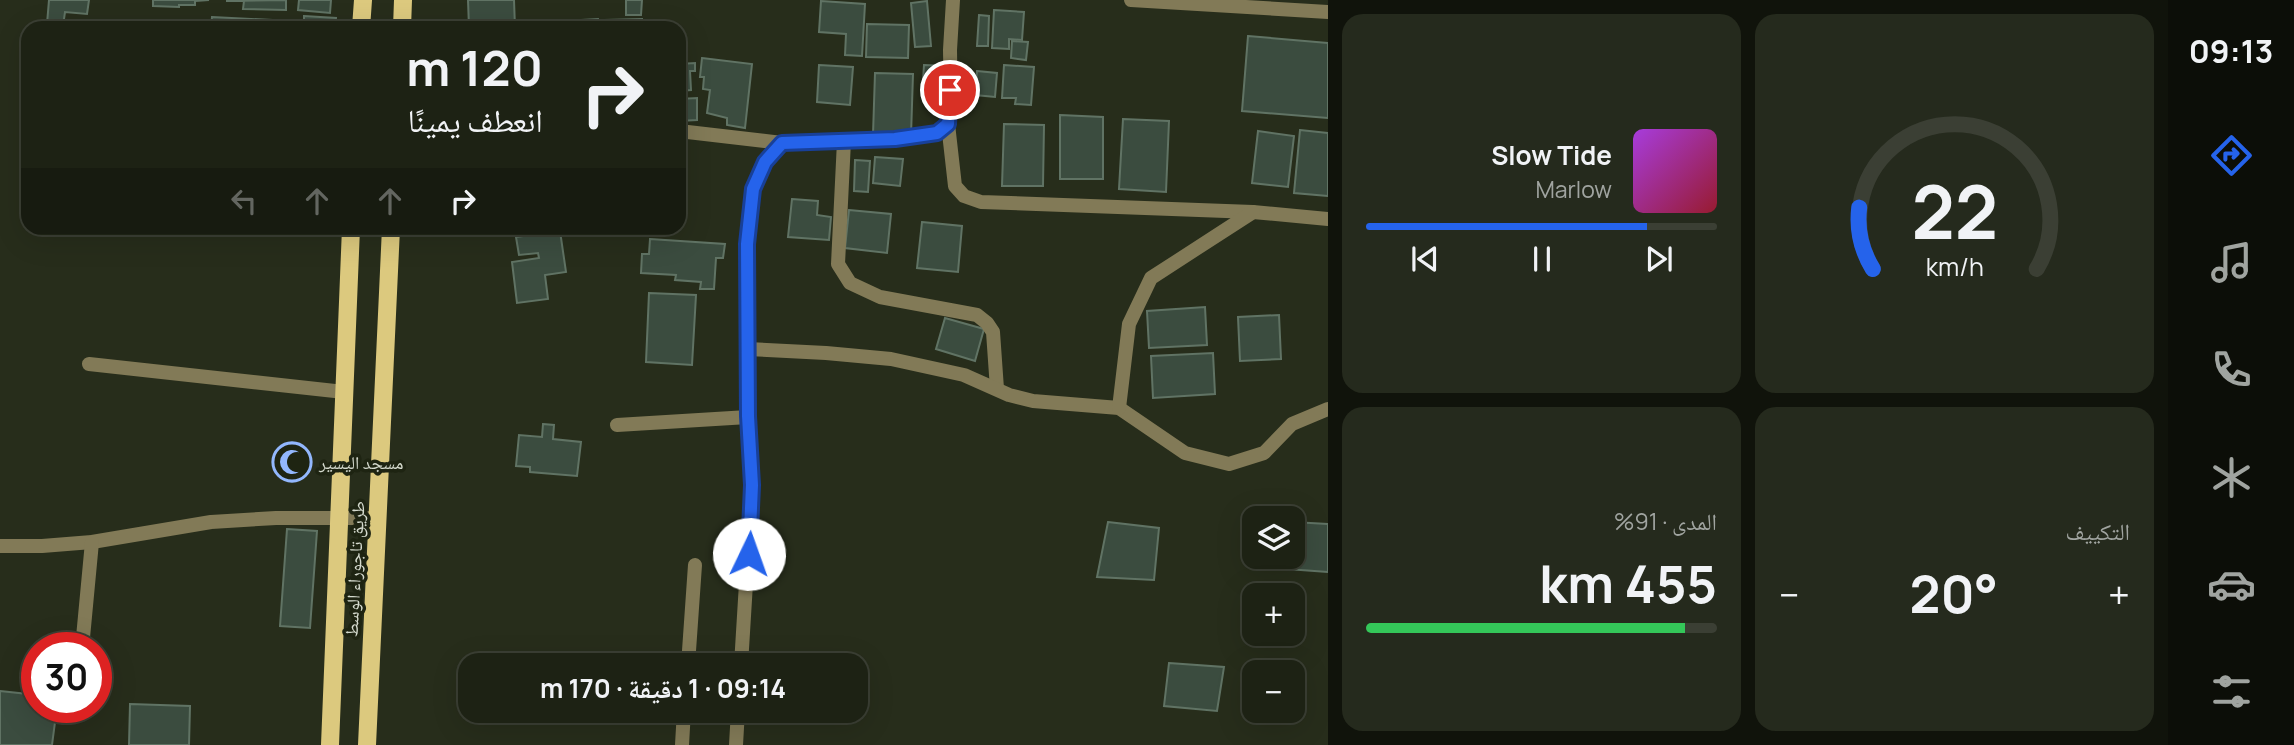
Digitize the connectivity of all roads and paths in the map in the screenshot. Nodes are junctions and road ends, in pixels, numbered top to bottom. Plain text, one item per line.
1 (363, 0) edge
2 (403, 0) edge
3 (953, 0) edge
4 (1131, 0) edge
5 (1137, 0) edge
6 (1328, 12) edge
7 (362, 21) edge
8 (402, 21) edge
9 (948, 124) junction
10 (686, 132) edge
11 (844, 141) junction
12 (782, 143) junction
13 (1253, 212) junction
14 (1328, 219) edge
15 (351, 235) edge
16 (391, 235) edge
17 (747, 349) junction
18 (89, 364) dead end
19 (997, 389) junction
20 (344, 392) junction
21 (1119, 408) junction
22 (1328, 409) edge
23 (748, 416) junction
24 (617, 425) dead end
25 (338, 517) junction
26 (377, 518) junction
27 (92, 542) junction
28 (0, 547) edge
29 (695, 565) dead end
30 (84, 632) edge
31 (689, 653) edge
32 (742, 653) edge
33 (683, 723) edge
34 (737, 723) edge
35 (330, 745) edge
36 (367, 745) edge
37 (682, 745) edge
38 (736, 745) edge

1 - 7 main road
2 - 8 main road
3 - 9 street
4 - 5 street
5 - 6 street
9 - 11 street
9 - 13 street
10 - 12 street
11 - 12 street
11 - 19 street
12 - 17 street
13 - 14 street
13 - 21 street
15 - 20 main road
16 - 26 main road, طريق تاجوراء الوسط
17 - 19 street
17 - 23 street
18 - 20 street
19 - 21 street
20 - 25 main road
21 - 22 street
23 - 24 street
23 - 32 street
25 - 26 street
25 - 27 street
25 - 35 main road
26 - 36 main road, طريق تاجوراء الوسط
27 - 28 street
27 - 30 street
29 - 31 street
33 - 37 street
34 - 38 street

